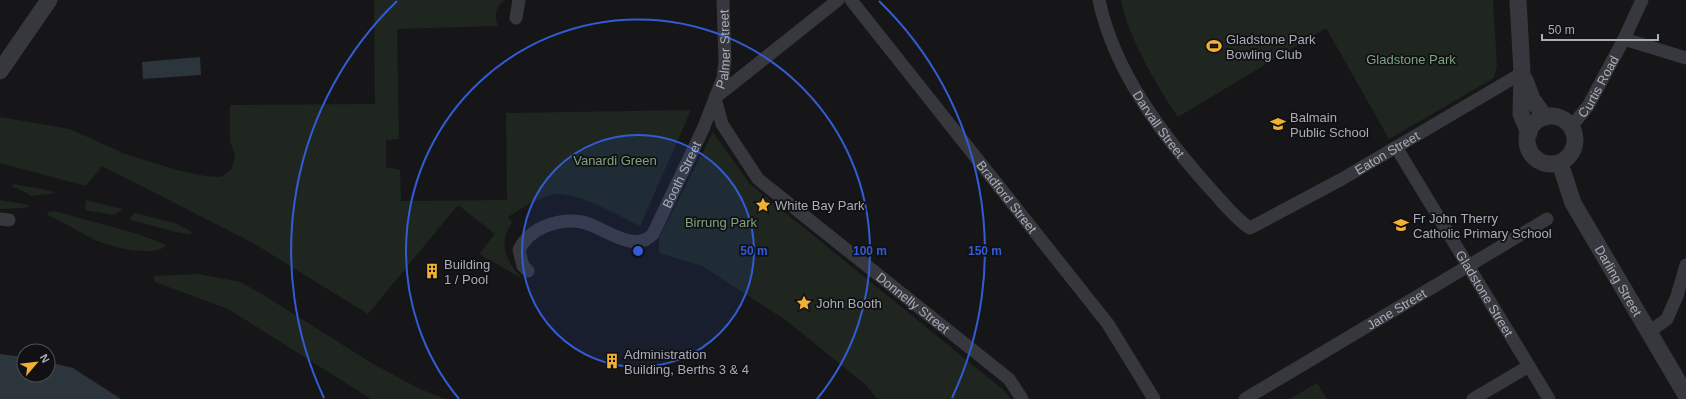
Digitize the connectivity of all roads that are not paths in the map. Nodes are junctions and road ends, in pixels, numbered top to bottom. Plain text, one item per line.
1 (49, 0) edge
2 (519, 0) edge
3 (723, 0) edge
4 (838, 0) edge
5 (851, 0) edge
6 (1100, 0) edge
7 (1518, 0) edge
8 (1642, 0) edge
9 (516, 18) dead end
10 (1624, 39) junction
11 (1686, 58) edge
12 (0, 71) edge
13 (1522, 73) junction
14 (715, 98) junction
15 (1545, 117) junction
16 (1571, 127) junction
17 (1529, 133) junction
18 (1396, 147) junction
19 (1560, 163) junction
20 (1547, 219) dead end
21 (1250, 228) joint
22 (1686, 265) edge
23 (1468, 267) junction
24 (528, 271) dead end
25 (1681, 298) edge
26 (1648, 332) junction
27 (1529, 366) junction
28 (1686, 395) edge
29 (1022, 399) edge
30 (1154, 399) edge
31 (1245, 399) edge
32 (1473, 399) edge
33 (1549, 399) edge

1 - 12 street
2 - 9 street
3 - 14 street, Palmer Street
4 - 14 street, Booth Street
5 - 30 street, Bradford Street
6 - 21 street, Darvall Street
7 - 13 street
8 - 10 street, Curtis Road
10 - 11 street
10 - 16 street, Curtis Road
13 - 15 street
13 - 17 street
13 - 18 street, Eaton Street
14 - 24 street, Booth Street
14 - 29 street, Donnelly Street
15 - 16 street
15 - 17 street
16 - 19 street
17 - 19 street
18 - 21 street, Eaton Street
18 - 23 street, Gladstone Street
19 - 26 street, Darling Street
20 - 23 street, Jane Street
22 - 25 street
23 - 27 street, Gladstone Street
23 - 31 street, Jane Street
25 - 26 street
26 - 28 street, Darling Street
27 - 32 street
27 - 33 street, Gladstone Street

